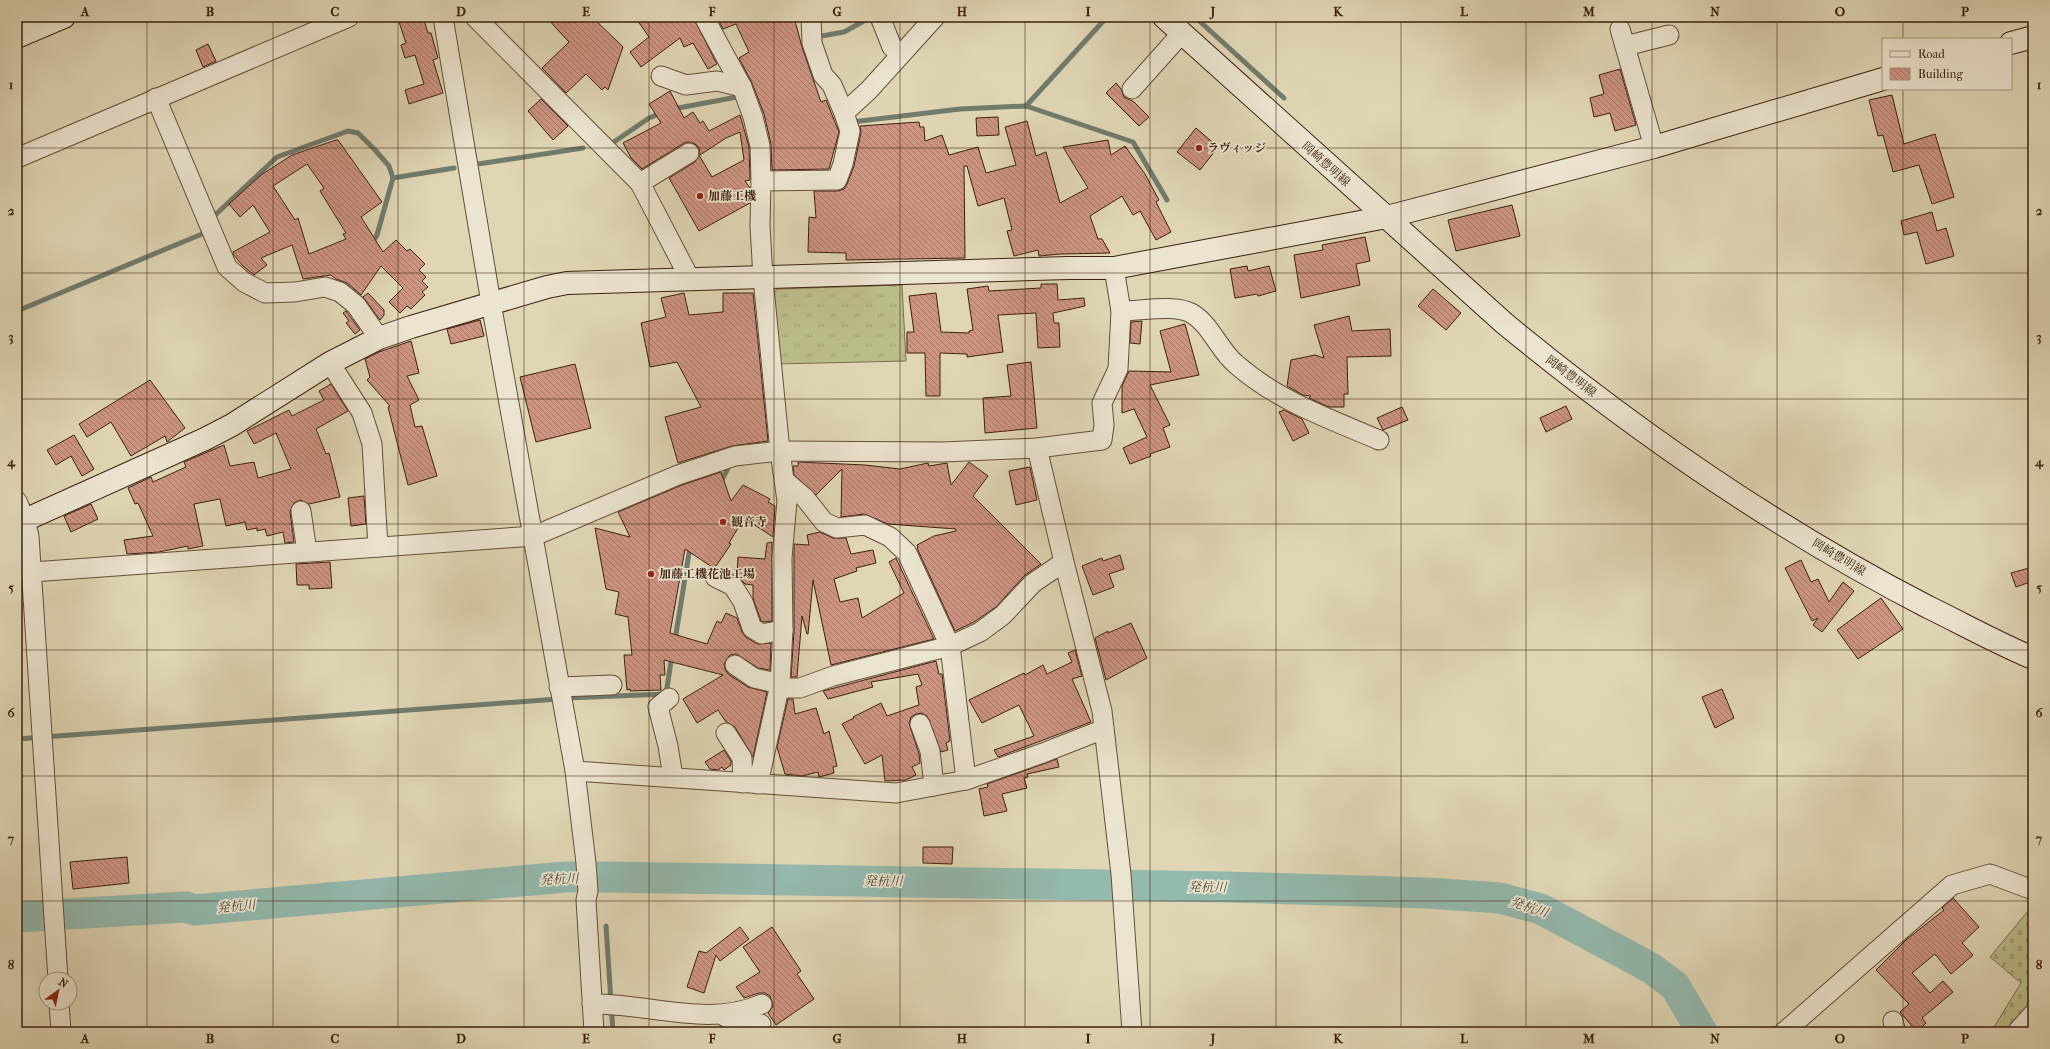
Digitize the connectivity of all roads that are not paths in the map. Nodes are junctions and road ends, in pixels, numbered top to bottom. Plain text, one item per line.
1 (64, 17) edge
2 (349, 17) edge
3 (443, 17) edge
4 (475, 17) edge
5 (704, 17) edge
6 (811, 17) edge
7 (880, 17) edge
8 (935, 17) edge
9 (1164, 17) edge
10 (1182, 33) junction
11 (1669, 35) dead end
12 (17, 37) edge
13 (2033, 37) edge
14 (2012, 43) edge
15 (901, 54) junction
16 (661, 76) dead end
17 (1882, 78) edge
18 (742, 88) junction
19 (1132, 89) dead end
20 (156, 98) junction
21 (844, 113) junction
22 (1654, 147) junction
23 (689, 154) dead end
24 (17, 158) edge
25 (761, 181) junction
26 (640, 183) junction
27 (1387, 217) junction
28 (1114, 268) junction
29 (764, 278) junction
30 (690, 279) junction
31 (490, 303) junction
32 (1121, 312) junction
33 (379, 338) junction
34 (330, 363) junction
35 (1379, 440) dead end
36 (1037, 448) junction
37 (780, 451) junction
38 (785, 481) junction
39 (301, 511) dead end
40 (20, 515) edge
41 (534, 536) junction
42 (378, 548) junction
43 (306, 552) junction
44 (1064, 562) junction
45 (32, 572) junction
46 (715, 576) dead end
47 (783, 630) junction
48 (950, 646) junction
49 (2033, 658) edge
50 (735, 666) dead end
51 (612, 685) dead end
52 (780, 686) junction
53 (559, 687) junction
54 (669, 698) dead end
55 (920, 724) dead end
56 (1104, 729) junction
57 (726, 733) dead end
58 (574, 771) junction
59 (673, 777) junction
60 (966, 780) junction
61 (750, 783) junction
62 (934, 786) junction
63 (2033, 890) edge
64 (58, 971) edge
65 (606, 1004) junction
66 (762, 1004) dead end
67 (60, 1011) edge
68 (2033, 1014) edge
69 (721, 1015) junction
70 (761, 1024) dead end
71 (61, 1032) edge
72 (594, 1032) edge
73 (1132, 1032) edge
74 (1784, 1032) edge
75 (2017, 1032) edge

1 - 12 street
2 - 20 street
3 - 31 street
4 - 26 street
5 - 18 street
6 - 21 street
7 - 15 street
8 - 15 street
9 - 10 street, 岡崎豊明線
10 - 19 street
10 - 27 street, 岡崎豊明線
11 - 22 street
13 - 14 street
15 - 21 street
16 - 18 street
17 - 22 street
18 - 25 street
20 - 24 street
20 - 33 street
21 - 25 street
22 - 27 street
23 - 26 street
25 - 29 street
26 - 30 street
27 - 28 street
27 - 49 street, 岡崎豊明線
28 - 29 street
28 - 32 street
29 - 30 street
29 - 37 street
30 - 31 street
31 - 33 street
31 - 41 street
32 - 35 street
32 - 36 street
33 - 34 street
34 - 40 street
34 - 42 street
36 - 37 street
36 - 44 street
37 - 38 street
37 - 41 street
38 - 47 street
38 - 48 street
39 - 43 street
40 - 45 street
41 - 42 street
41 - 53 street
42 - 43 street
43 - 45 street
44 - 48 street
44 - 56 street
45 - 64 street
46 - 47 street
47 - 52 street
48 - 52 street
48 - 60 street
50 - 52 street
51 - 53 street
52 - 61 street
53 - 58 street
54 - 59 street
55 - 62 street
56 - 60 street
56 - 73 street
57 - 61 street
58 - 59 street
58 - 65 street
59 - 61 street
60 - 62 street
61 - 62 street
63 - 74 street
65 - 69 street
65 - 72 street
66 - 69 street
67 - 71 street
68 - 75 street
69 - 70 street

